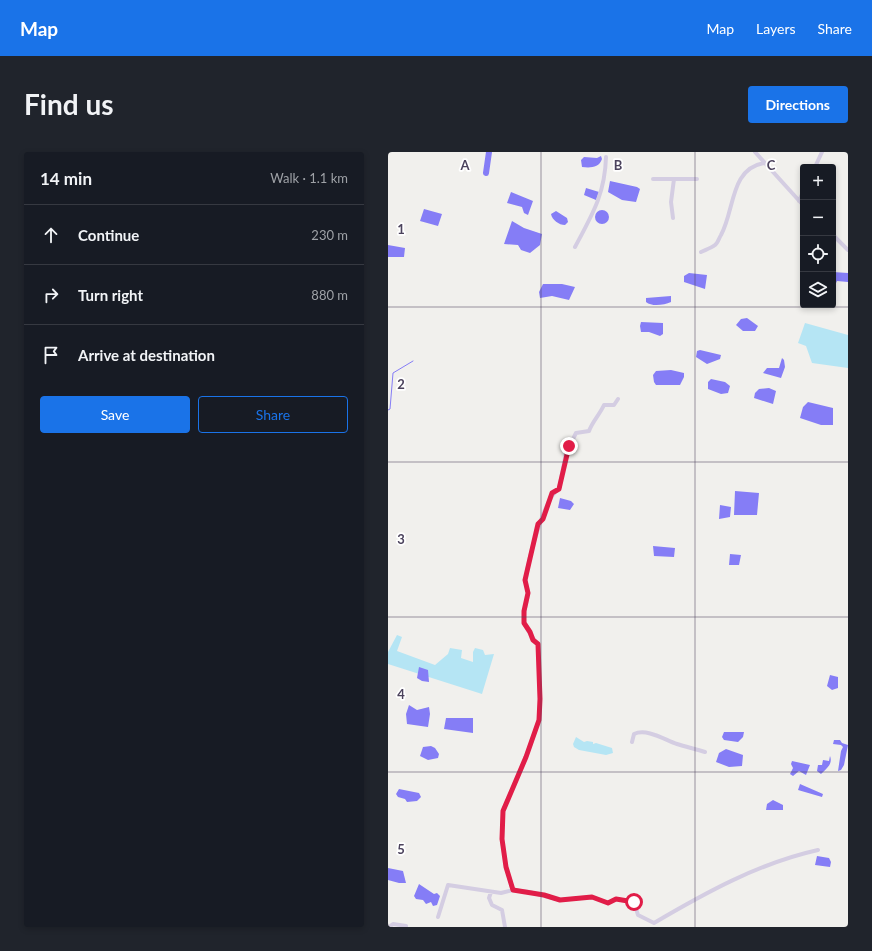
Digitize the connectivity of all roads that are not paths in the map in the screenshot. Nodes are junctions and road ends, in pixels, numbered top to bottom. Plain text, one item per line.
1 (755, 152) edge
2 (822, 152) edge
3 (606, 157) dead end
4 (764, 163) junction
5 (816, 164) edge
6 (653, 179) dead end
7 (674, 179) junction
8 (697, 179) dead end
9 (799, 201) edge
10 (673, 218) dead end
11 (834, 236) edge
12 (575, 246) dead end
13 (848, 250) edge
14 (701, 252) dead end
15 (618, 399) dead end
16 (632, 742) dead end
17 (705, 752) dead end
18 (818, 850) dead end
19 (513, 890) junction
20 (491, 892) junction
21 (438, 917) dead end
22 (406, 926) edge
23 (390, 927) edge
24 (505, 927) edge

1 - 4 street
2 - 5 street
3 - 12 street
4 - 9 street
4 - 14 street
6 - 7 street
7 - 8 street
7 - 10 street
11 - 13 street
15 - 19 street
16 - 17 street
18 - 19 street
19 - 20 street
20 - 21 street
20 - 24 street
22 - 23 street

